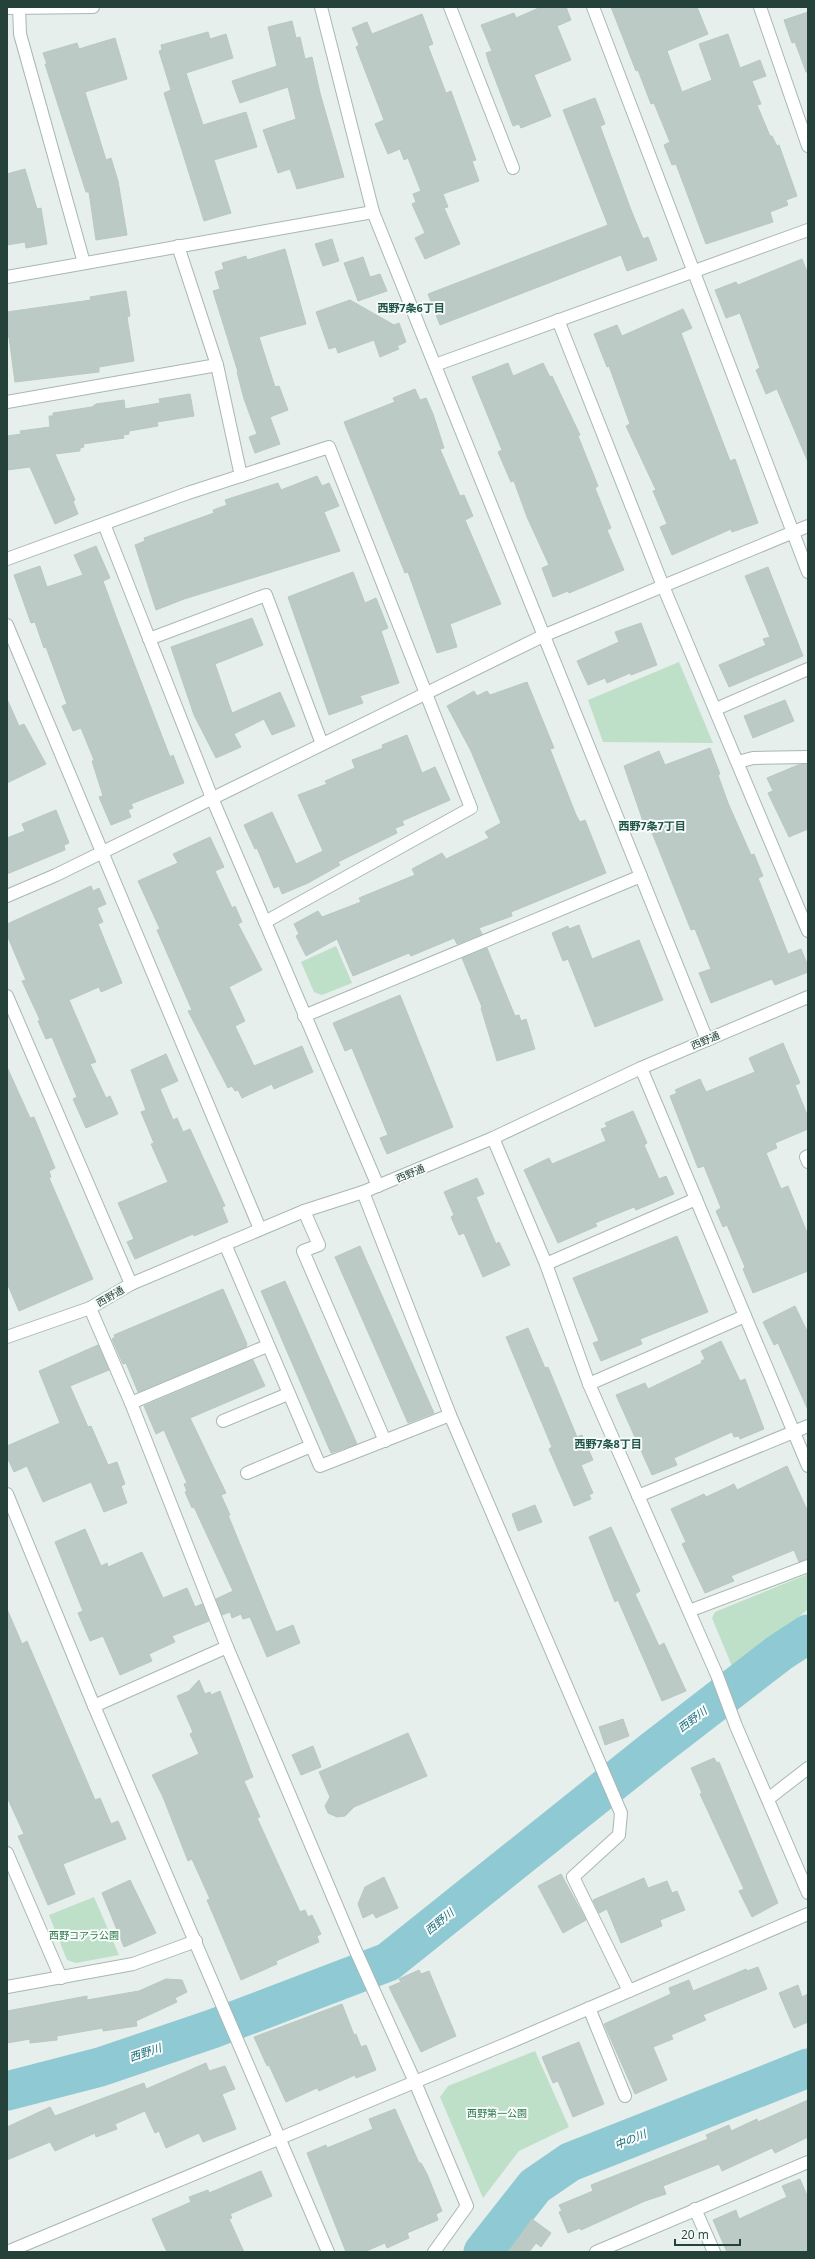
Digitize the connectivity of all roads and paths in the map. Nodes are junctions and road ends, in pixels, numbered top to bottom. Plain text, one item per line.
1 (93, 7) edge
2 (321, 7) edge
3 (450, 7) edge
4 (593, 7) edge
5 (760, 7) edge
6 (7, 8) edge
7 (19, 8) edge
8 (808, 146) edge
9 (513, 168) dead end
10 (372, 212) junction
11 (808, 230) edge
12 (178, 246) junction
13 (84, 264) junction
14 (694, 271) junction
15 (7, 277) edge
16 (558, 320) junction
17 (217, 365) junction
18 (435, 365) junction
19 (7, 402) edge
20 (241, 476) junction
21 (104, 524) junction
22 (808, 526) edge
23 (792, 532) junction
24 (7, 559) edge
25 (808, 572) edge
26 (663, 586) junction
27 (7, 625) edge
28 (545, 635) junction
29 (149, 639) junction
30 (808, 669) edge
31 (426, 693) junction
32 (716, 709) junction
33 (322, 744) junction
34 (808, 757) edge
35 (738, 762) junction
36 (212, 798) junction
37 (103, 852) junction
38 (641, 876) junction
39 (7, 896) edge
40 (264, 922) junction
41 (808, 932) edge
42 (7, 996) edge
43 (808, 997) edge
44 (10, 1010) edge
45 (304, 1016) junction
46 (707, 1040) junction
47 (641, 1068) junction
48 (493, 1138) junction
49 (808, 1156) edge
50 (808, 1162) edge
51 (378, 1186) junction
52 (363, 1192) junction
53 (696, 1199) junction
54 (304, 1211) junction
55 (260, 1229) junction
56 (225, 1244) junction
57 (546, 1264) junction
58 (131, 1284) junction
59 (90, 1308) junction
60 (745, 1316) junction
61 (8, 1334) edge
62 (267, 1346) junction
63 (589, 1384) junction
64 (288, 1394) junction
65 (130, 1403) junction
66 (450, 1415) junction
67 (222, 1421) dead end
68 (808, 1426) edge
69 (794, 1432) junction
70 (385, 1441) junction
71 (311, 1446) junction
72 (808, 1466) edge
73 (247, 1472) dead end
74 (7, 1494) edge
75 (638, 1496) junction
76 (808, 1566) edge
77 (689, 1611) junction
78 (227, 1647) junction
79 (94, 1706) junction
80 (808, 1768) edge
81 (768, 1799) junction
82 (7, 1853) edge
83 (808, 1894) edge
84 (808, 1914) edge
85 (196, 1942) junction
86 (61, 1978) junction
87 (7, 1987) edge
88 (629, 1991) junction
89 (589, 2008) junction
90 (415, 2082) junction
91 (625, 2096) dead end
92 (280, 2138) junction
93 (808, 2162) edge
94 (695, 2209) junction
95 (324, 2251) edge
96 (7, 2252) edge
97 (434, 2252) edge
98 (596, 2252) edge
99 (714, 2252) edge

1 - 7 street
2 - 10 street
3 - 9 street
4 - 14 street
5 - 8 street
6 - 7 street
7 - 13 street
10 - 12 street
10 - 18 street
11 - 14 street
12 - 13 street
12 - 17 street
13 - 15 street
14 - 16 street
14 - 23 street
16 - 18 street
16 - 26 street
17 - 19 street
17 - 20 street
18 - 28 street
20 - 21 street
20 - 31 street
21 - 24 street
21 - 29 street
22 - 23 street
23 - 25 street
23 - 26 street
26 - 28 street
26 - 32 street
27 - 37 street
28 - 31 street
28 - 38 street
29 - 33 street
29 - 36 street
30 - 32 street
31 - 33 street
31 - 40 street
32 - 35 street
33 - 36 street
34 - 35 street
35 - 41 street
36 - 37 street
36 - 40 street
37 - 39 street
37 - 55 street
38 - 45 street
38 - 46 street
40 - 45 street
42 - 44 street
43 - 46 street, 西野通
44 - 58 street
45 - 51 street
46 - 47 street, 西野通
47 - 48 street, 西野通
47 - 53 street
48 - 51 street, 西野通
48 - 57 street
49 - 50 street
51 - 52 street, 西野通
52 - 54 street, 西野通
52 - 66 street
53 - 57 street
53 - 60 street
54 - 55 street, 西野通
54 - 70 street
55 - 56 street, 西野通
56 - 58 street, 西野通
56 - 62 street
57 - 63 street
58 - 59 street, 西野通
59 - 61 street, 西野通
59 - 65 street
60 - 63 street
60 - 69 street
62 - 64 street
62 - 65 street
63 - 75 street
64 - 67 street
64 - 71 street
65 - 78 street
66 - 70 street
66 - 88 street
68 - 69 street
69 - 72 street
69 - 75 street
70 - 71 street
71 - 73 street
74 - 79 street
75 - 77 street
76 - 77 street
77 - 81 street
78 - 79 street
78 - 90 street
79 - 85 street
80 - 81 street
81 - 83 street
82 - 86 street
84 - 88 street
85 - 86 street
85 - 92 street
86 - 87 street
88 - 89 street
89 - 90 street
89 - 91 street
90 - 92 street
90 - 97 street
92 - 95 street
92 - 96 street
93 - 94 street
94 - 98 street
94 - 99 street

